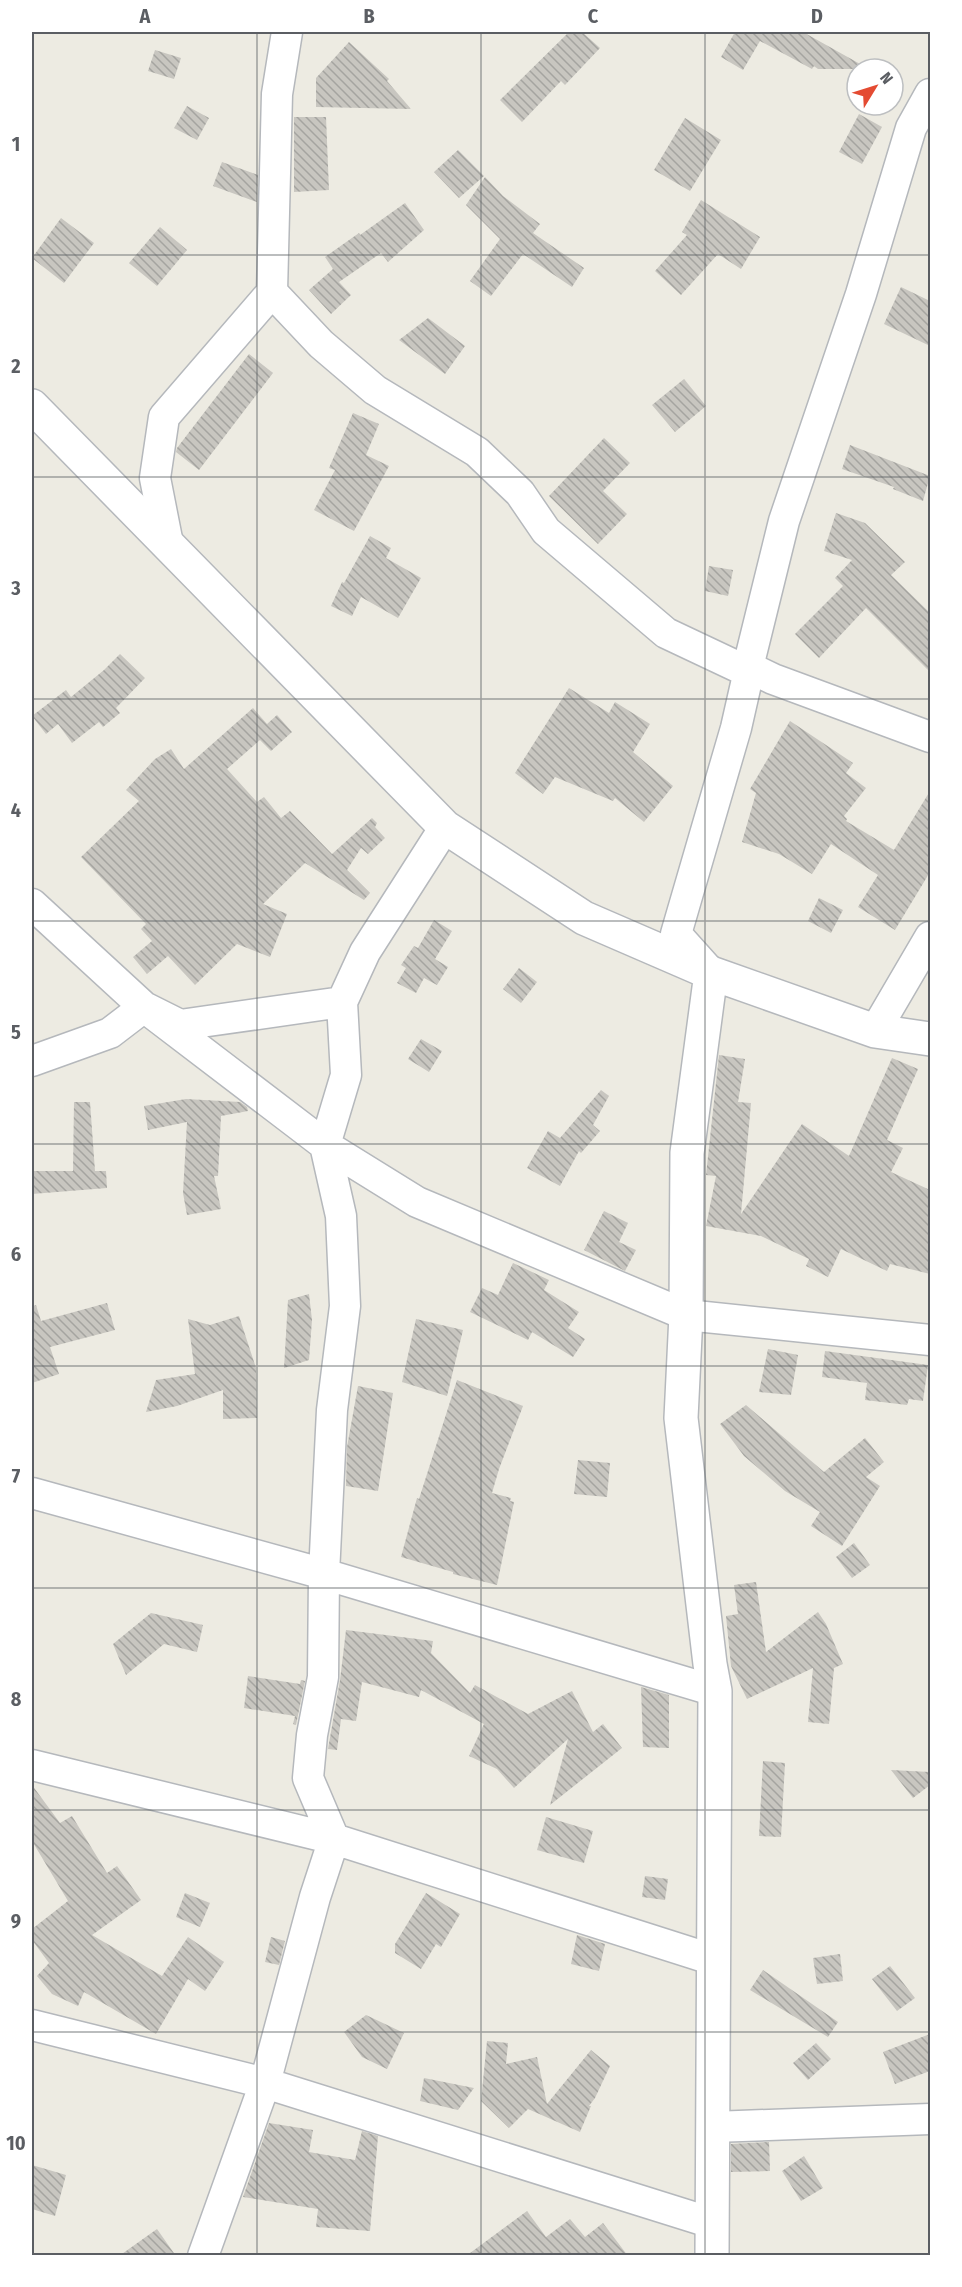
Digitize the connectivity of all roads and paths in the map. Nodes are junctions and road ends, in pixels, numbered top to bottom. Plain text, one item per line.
1 (287, 32) edge
2 (930, 94) edge
3 (272, 292) junction
4 (32, 406) edge
5 (168, 544) junction
6 (748, 667) junction
7 (930, 737) edge
8 (445, 827) junction
9 (32, 904) edge
10 (930, 937) edge
11 (711, 973) junction
12 (342, 1002) junction
13 (144, 1007) junction
14 (876, 1030) junction
15 (930, 1039) edge
16 (32, 1061) edge
17 (325, 1145) junction
18 (686, 1315) junction
19 (930, 1340) edge
20 (32, 1493) edge
21 (324, 1574) junction
22 (715, 1691) junction
23 (32, 1765) edge
24 (334, 1839) junction
25 (714, 1960) junction
26 (32, 2025) edge
27 (265, 2083) junction
28 (930, 2119) edge
29 (713, 2127) junction
30 (712, 2223) junction
31 (203, 2256) edge
32 (712, 2256) edge

1 - 3 street
2 - 6 street
3 - 5 street
3 - 6 street
4 - 5 street
5 - 8 street
6 - 7 street
6 - 11 street
8 - 11 street
8 - 12 street
9 - 13 street
10 - 14 street
11 - 14 street
11 - 18 street
12 - 13 street
12 - 17 street
13 - 16 street
13 - 17 street
14 - 15 street
17 - 18 street
17 - 21 street
18 - 19 street
18 - 22 street
20 - 21 street
21 - 22 street
21 - 24 street
22 - 25 street
23 - 24 street
24 - 25 street
24 - 27 street
25 - 29 street
26 - 27 street
27 - 30 street
27 - 31 street
28 - 29 street
29 - 30 street
30 - 32 street

